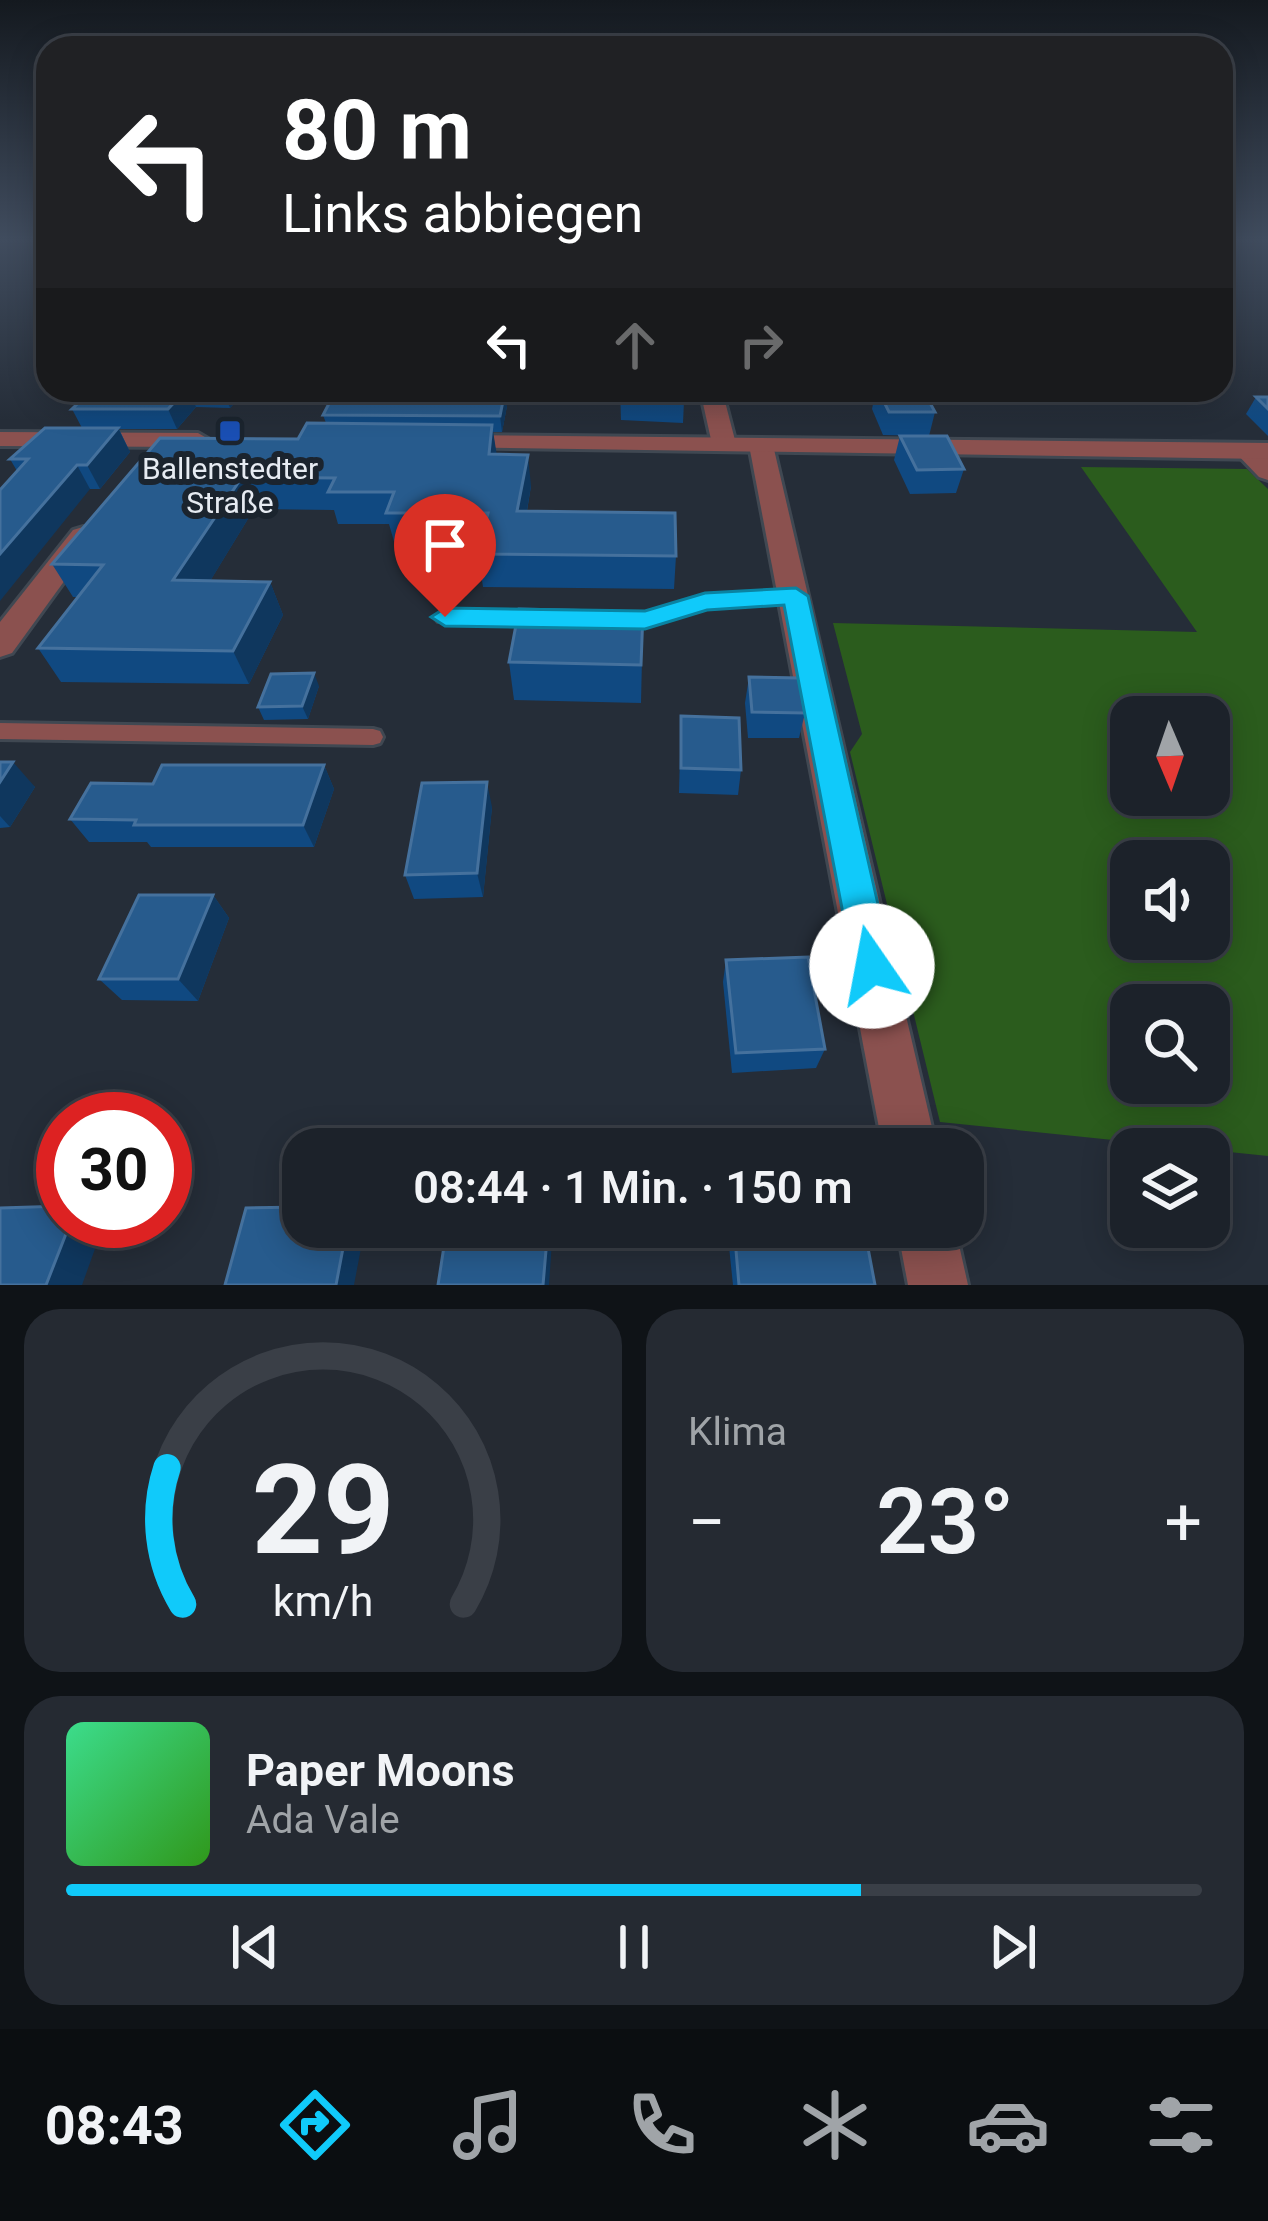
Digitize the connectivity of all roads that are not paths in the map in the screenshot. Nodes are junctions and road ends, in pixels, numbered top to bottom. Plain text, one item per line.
1 (714, 402) edge
2 (0, 439) edge
3 (224, 440) edge
4 (438, 442) edge
5 (724, 444) junction
6 (761, 445) junction
7 (1257, 451) edge
8 (1268, 472) edge
9 (99, 516) edge
10 (796, 596) junction
11 (445, 617) dead end
12 (556, 619) edge
13 (601, 620) edge
14 (0, 645) edge
15 (0, 731) edge
16 (373, 737) dead end
17 (906, 1128) edge
18 (930, 1248) edge
19 (938, 1285) edge

1 - 5 street
2 - 3 street
4 - 5 street
5 - 6 street
6 - 7 street
6 - 10 street
7 - 8 street
9 - 14 street
10 - 13 lane
10 - 17 street
11 - 12 lane
15 - 16 lane
18 - 19 street

